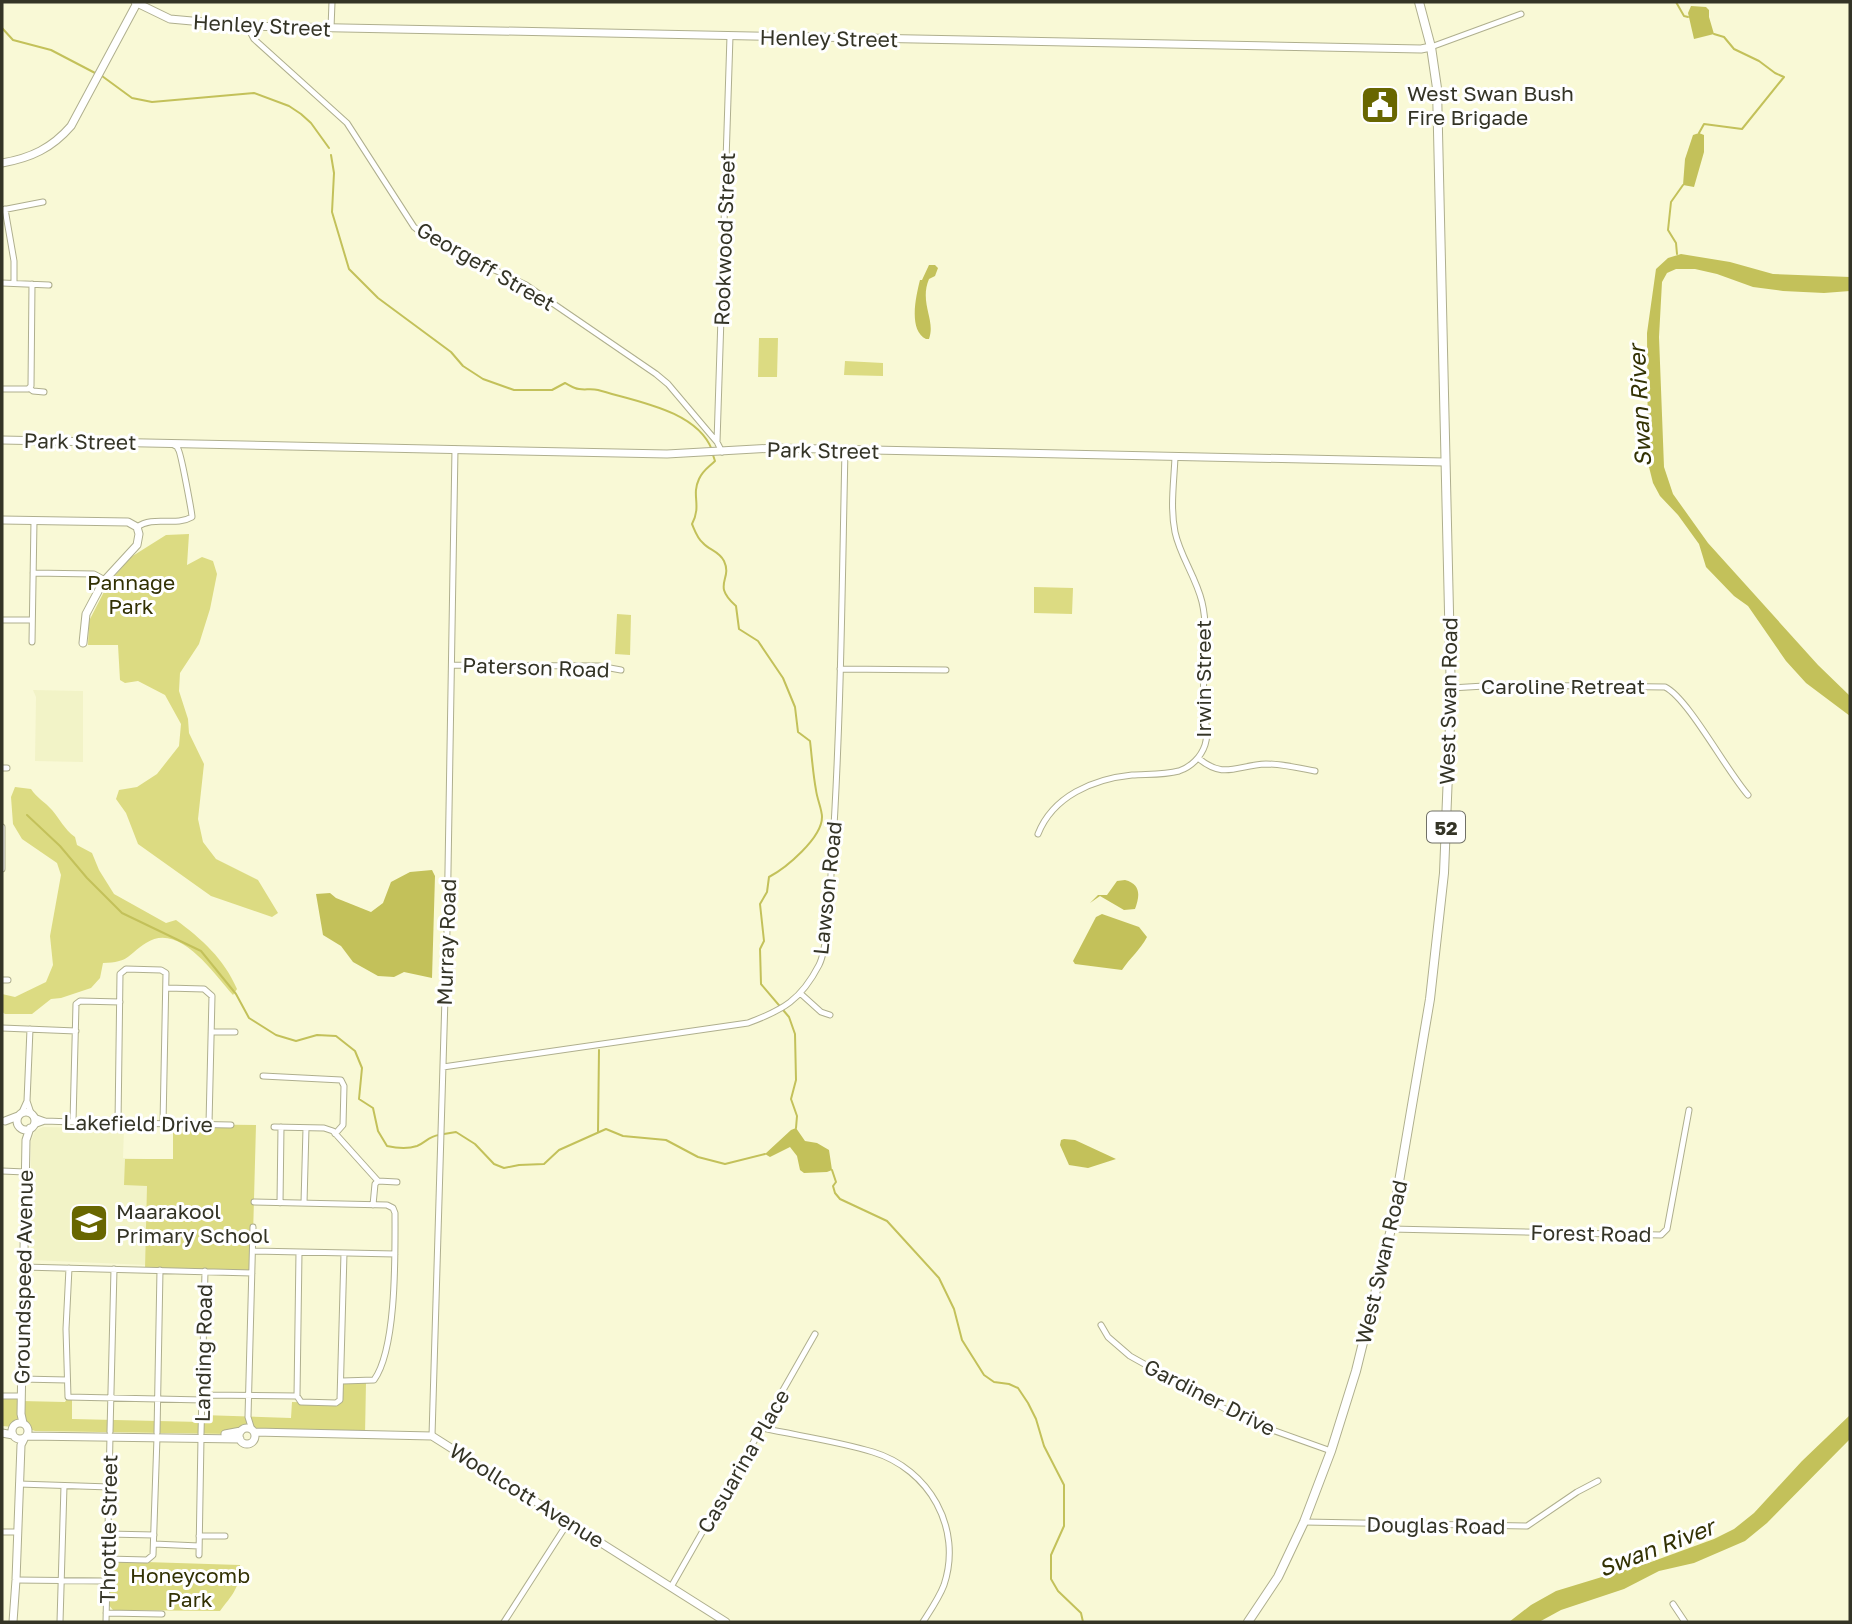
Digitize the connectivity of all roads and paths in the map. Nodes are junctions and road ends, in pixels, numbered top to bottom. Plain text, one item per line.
1 (136, 2) edge
2 (332, 2) edge
3 (1419, 2) edge
4 (1521, 14) dead end
5 (247, 26) junction
6 (331, 28) junction
7 (730, 36) junction
8 (1431, 47) junction
9 (2, 163) edge
10 (43, 202) dead end
11 (3, 209) edge
12 (2, 283) edge
13 (14, 283) junction
14 (32, 285) junction
15 (49, 285) dead end
16 (2, 388) edge
17 (29, 388) junction
18 (44, 392) dead end
19 (2, 440) edge
20 (717, 442) junction
21 (157, 443) junction
22 (201, 444) junction
23 (174, 445) junction
24 (455, 449) junction
25 (845, 450) junction
26 (722, 452) junction
27 (1175, 457) junction
28 (1444, 462) junction
29 (2, 520) edge
30 (34, 520) junction
31 (137, 527) junction
32 (33, 573) junction
33 (104, 580) junction
34 (2, 620) edge
35 (32, 620) junction
36 (32, 642) dead end
37 (83, 643) dead end
38 (452, 665) junction
39 (840, 669) junction
40 (621, 670) dead end
41 (947, 670) dead end
42 (1451, 688) junction
43 (1198, 758) junction
44 (1315, 771) dead end
45 (1748, 795) dead end
46 (2, 827) edge
47 (1038, 834) dead end
48 (2, 869) edge
49 (167, 988) junction
50 (800, 993) junction
51 (120, 1002) junction
52 (830, 1016) dead end
53 (2, 1028) edge
54 (30, 1029) junction
55 (76, 1031) junction
56 (212, 1032) junction
57 (235, 1032) dead end
58 (443, 1067) junction
59 (263, 1076) dead end
60 (1689, 1110) dead end
61 (26, 1120) junction
62 (3, 1121) edge
63 (73, 1122) junction
64 (118, 1123) junction
65 (163, 1124) junction
66 (209, 1124) junction
67 (231, 1125) dead end
68 (274, 1127) dead end
69 (282, 1127) junction
70 (306, 1128) junction
71 (335, 1134) junction
72 (2, 1171) edge
73 (25, 1172) junction
74 (378, 1181) junction
75 (397, 1182) dead end
76 (254, 1202) dead end
77 (280, 1203) junction
78 (304, 1203) junction
79 (373, 1205) junction
80 (253, 1227) dead end
81 (1391, 1229) junction
82 (253, 1251) junction
83 (299, 1252) junction
84 (344, 1254) junction
85 (395, 1254) junction
86 (23, 1267) junction
87 (69, 1268) junction
88 (114, 1269) junction
89 (160, 1270) junction
90 (205, 1271) junction
91 (252, 1273) junction
92 (1101, 1325) dead end
93 (815, 1334) dead end
94 (21, 1379) junction
95 (67, 1380) junction
96 (342, 1381) junction
97 (248, 1395) junction
98 (2, 1396) edge
99 (21, 1396) junction
100 (297, 1396) junction
101 (203, 1397) junction
102 (110, 1399) junction
103 (157, 1399) junction
104 (248, 1417) junction
105 (762, 1428) junction
106 (2, 1430) edge
107 (20, 1433) junction
108 (241, 1433) junction
109 (110, 1434) junction
110 (253, 1434) junction
111 (157, 1435) junction
112 (201, 1436) junction
113 (432, 1436) junction
114 (1331, 1451) junction
115 (1598, 1481) dead end
116 (19, 1484) junction
117 (64, 1486) junction
118 (110, 1487) junction
119 (569, 1521) junction
120 (1304, 1522) junction
121 (2, 1532) edge
122 (18, 1532) junction
123 (108, 1534) junction
124 (154, 1535) junction
125 (199, 1536) junction
126 (225, 1536) dead end
127 (154, 1544) junction
128 (199, 1546) junction
129 (199, 1555) dead end
130 (107, 1559) junction
131 (16, 1580) junction
132 (61, 1581) junction
133 (106, 1581) junction
134 (671, 1587) junction
135 (1673, 1606) dead end
136 (106, 1613) junction
137 (152, 1614) junction
138 (162, 1614) dead end
139 (13, 1622) edge
140 (60, 1622) edge
141 (106, 1622) edge
142 (151, 1622) edge
143 (504, 1622) edge
144 (726, 1622) edge
145 (923, 1622) edge
146 (1248, 1622) edge
147 (1685, 1622) edge

1 - 5 street, Henley Street
1 - 9 street
2 - 6 street
3 - 8 main road, West Swan Road / 52
4 - 8 street, Henley Street
5 - 6 street, Henley Street
5 - 20 street, Georgeff Street
6 - 7 street, Henley Street
7 - 8 street, Henley Street
7 - 20 street, Rookwood Street
8 - 28 main road, West Swan Road / 52
10 - 11 street
11 - 13 street
12 - 13 street
13 - 14 street
14 - 15 street
14 - 17 street
16 - 17 street
17 - 18 street
19 - 21 street, Park Street
20 - 26 street, Georgeff Street
21 - 22 street, Park Street
21 - 23 street, Park Street
22 - 23 street, Park Street
22 - 24 street, Park Street
23 - 31 street
24 - 26 street, Park Street
24 - 38 street, Murray Road
25 - 26 street, Park Street
25 - 27 street, Park Street
25 - 39 street, Lawson Road
27 - 28 street, Park Street
27 - 43 street, Irwin Street
28 - 42 main road, West Swan Road / 52
29 - 30 street
30 - 31 street
30 - 32 street
31 - 33 street
32 - 33 street
32 - 35 street
33 - 37 street
34 - 35 street
35 - 36 street
38 - 40 street, Paterson Road
38 - 58 street, Murray Road
39 - 41 street
39 - 50 street, Lawson Road
42 - 45 street, Caroline Retreat
42 - 81 main road, West Swan Road / 52
43 - 44 street
43 - 47 street, Irwin Street
46 - 48 street
49 - 51 street
49 - 56 street
49 - 65 street
50 - 52 street
50 - 58 street, Lawson Road
51 - 55 street
51 - 64 street
53 - 54 street
54 - 55 street
54 - 61 street
55 - 63 street
56 - 57 street
56 - 66 street
58 - 113 street, Murray Road
59 - 71 street
60 - 81 street, Forest Road
61 - 62 street
61 - 63 street, Lakefield Drive
61 - 73 street, Groundspeed Avenue
63 - 64 street, Lakefield Drive
64 - 65 street, Lakefield Drive
65 - 66 street, Lakefield Drive
66 - 67 street, Lakefield Drive
68 - 69 street
69 - 70 street
69 - 77 street
70 - 71 street
70 - 78 street
71 - 74 street
72 - 73 street
73 - 86 street, Groundspeed Avenue
74 - 75 street
74 - 79 street
76 - 77 street
77 - 78 street
78 - 79 street
79 - 85 street
80 - 82 street
81 - 114 main road, West Swan Road / 52
82 - 83 street
82 - 91 street
83 - 84 street
83 - 100 street
84 - 85 street
84 - 96 street
85 - 96 street
86 - 87 street
86 - 94 street, Groundspeed Avenue
87 - 88 street
87 - 95 street
88 - 89 street
88 - 102 street, Throttle Street
89 - 90 street
89 - 103 street
90 - 91 street
90 - 101 street, Landing Road
91 - 97 street
92 - 114 street, Gardiner Drive
93 - 105 street, Casuarina Place
94 - 95 street
94 - 99 street, Groundspeed Avenue
95 - 102 street
96 - 100 street
97 - 100 street
97 - 101 street
97 - 104 street
98 - 99 street
99 - 107 street, Groundspeed Avenue
101 - 103 street
101 - 112 street, Landing Road
102 - 103 street
102 - 109 street, Throttle Street
103 - 111 street
104 - 108 street
104 - 110 street
105 - 134 street, Casuarina Place
105 - 145 street
106 - 107 street, Woollcott Avenue
107 - 109 street, Woollcott Avenue
107 - 116 street
108 - 110 street, Woollcott Avenue
108 - 110 street, Woollcott Avenue
108 - 112 street, Woollcott Avenue
109 - 111 street, Woollcott Avenue
109 - 118 street, Throttle Street
110 - 113 street, Woollcott Avenue
111 - 112 street, Woollcott Avenue
111 - 124 street
112 - 125 street, Landing Road
113 - 119 street, Woollcott Avenue
114 - 120 main road, West Swan Road / 52
115 - 120 street, Douglas Road
116 - 117 street
116 - 122 street
117 - 118 street
117 - 132 street
118 - 123 street, Throttle Street
119 - 134 street, Woollcott Avenue
119 - 143 street
120 - 146 main road, West Swan Road / 52
121 - 122 street
122 - 131 street
123 - 124 street
123 - 130 street, Throttle Street
124 - 127 street
125 - 126 street
125 - 128 street, Landing Road
127 - 128 street
127 - 130 street
128 - 129 street, Landing Road
130 - 133 street, Throttle Street
131 - 132 street
131 - 139 street
132 - 133 street
132 - 140 street
133 - 136 street, Throttle Street
134 - 144 street, Woollcott Avenue
135 - 147 street
136 - 137 street
136 - 141 street, Throttle Street
137 - 138 street
137 - 142 street

